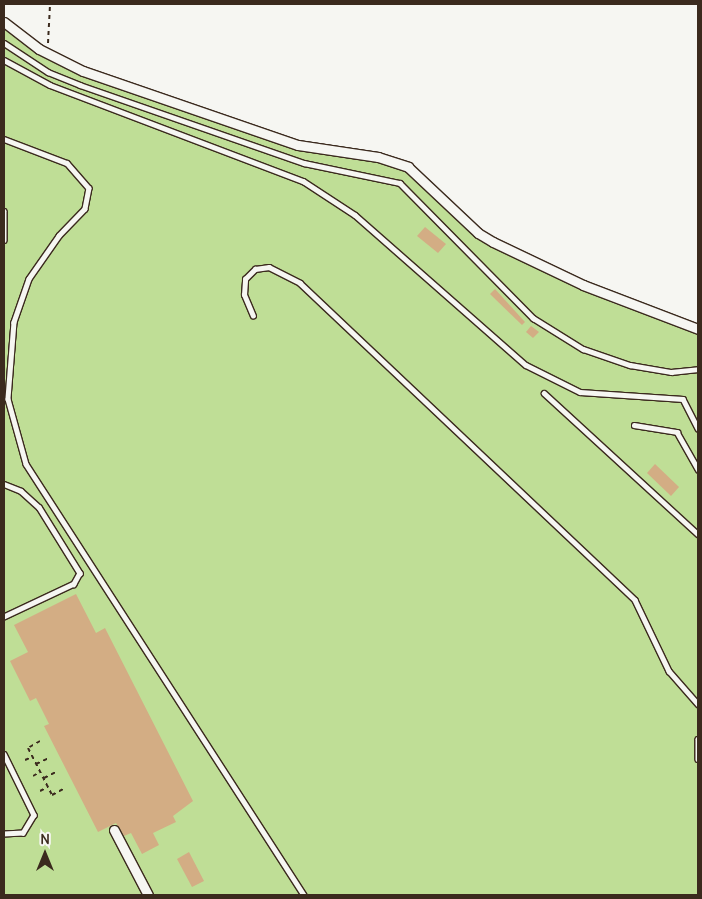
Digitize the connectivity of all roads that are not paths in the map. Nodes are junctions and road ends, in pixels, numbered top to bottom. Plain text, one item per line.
1 (4, 22) edge
2 (4, 43) edge
3 (4, 60) edge
4 (4, 139) edge
5 (4, 211) edge
6 (4, 240) edge
7 (253, 316) dead end
8 (698, 329) edge
9 (698, 369) edge
10 (544, 393) dead end
11 (634, 425) dead end
12 (698, 428) edge
13 (698, 469) edge
14 (4, 484) edge
15 (698, 534) edge
16 (4, 617) edge
17 (698, 704) edge
18 (698, 739) edge
19 (4, 754) edge
20 (698, 759) edge
21 (114, 830) dead end
22 (4, 834) edge
23 (148, 895) edge
24 (304, 895) edge

1 - 8 street
2 - 9 lane
3 - 12 lane
4 - 24 lane
5 - 6 lane
7 - 17 lane
10 - 15 lane
11 - 13 lane
14 - 16 lane
18 - 20 lane
19 - 22 lane
21 - 23 street

